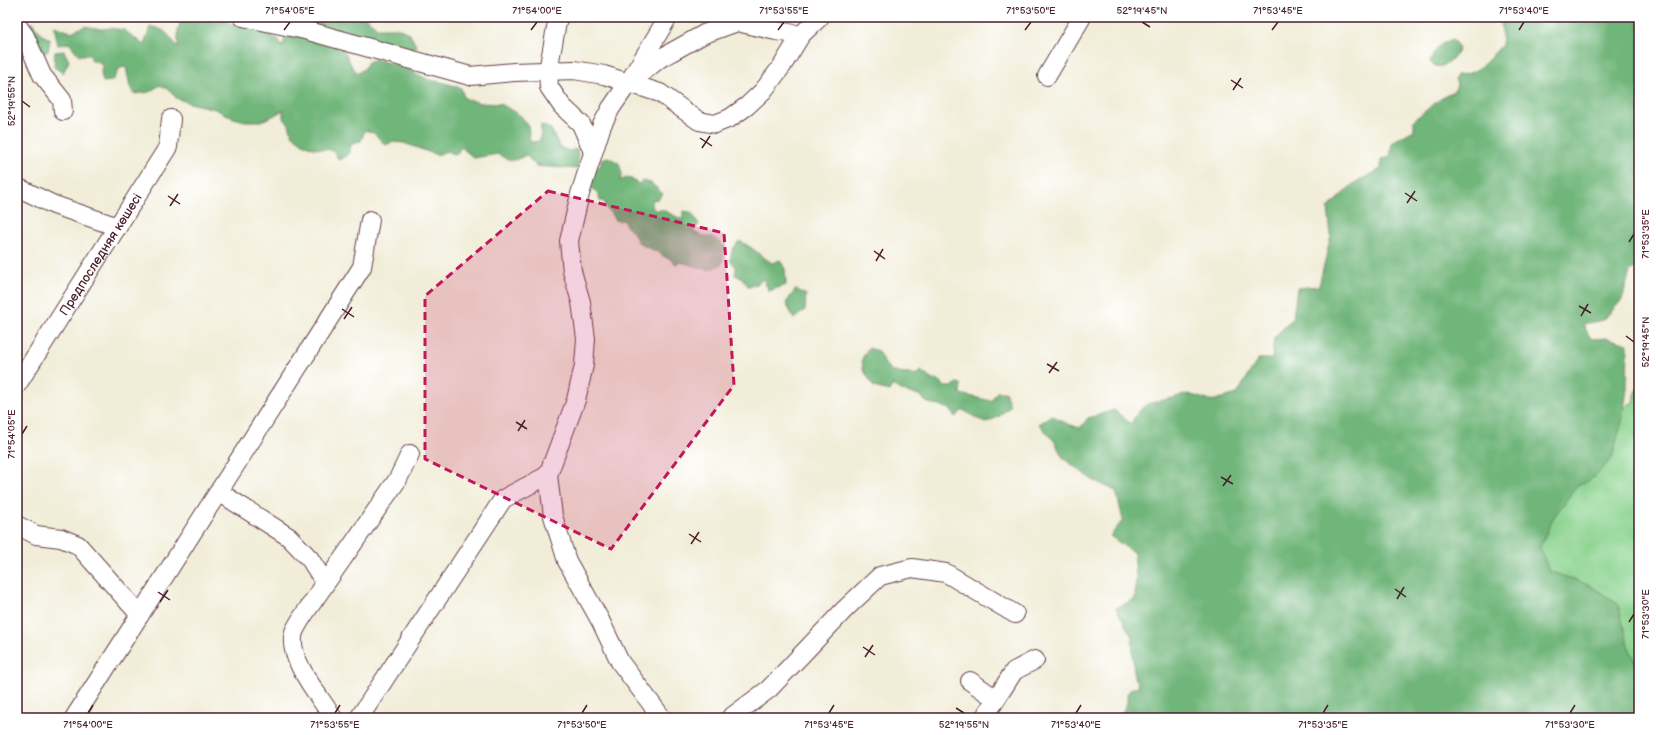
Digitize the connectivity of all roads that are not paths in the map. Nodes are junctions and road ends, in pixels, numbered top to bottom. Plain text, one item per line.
1 (243, 17) edge
2 (558, 17) edge
3 (668, 17) edge
4 (820, 17) edge
5 (1082, 17) edge
6 (746, 21) edge
7 (17, 25) edge
8 (801, 35) junction
9 (548, 71) junction
10 (1047, 76) dead end
11 (629, 82) junction
12 (63, 111) dead end
13 (171, 119) dead end
14 (593, 152) junction
15 (17, 187) edge
16 (370, 220) dead end
17 (118, 227) junction
18 (17, 385) edge
19 (410, 454) dead end
20 (548, 475) junction
21 (219, 492) junction
22 (17, 525) edge
23 (325, 583) junction
24 (1015, 614) dead end
25 (140, 615) junction
26 (1036, 660) dead end
27 (970, 681) dead end
28 (996, 699) junction
29 (74, 718) edge
30 (333, 718) edge
31 (359, 718) edge
32 (662, 718) edge
33 (730, 718) edge
34 (984, 718) edge

1 - 9 street
2 - 9 street
3 - 11 street
4 - 8 street
5 - 10 street
6 - 8 street
6 - 11 street
7 - 12 street
8 - 11 street
9 - 11 street
9 - 14 street
11 - 14 street
13 - 17 street, Предпоследняя көшесі
14 - 20 street
15 - 17 street
16 - 21 street
17 - 18 street, Предпоследняя көшесі
19 - 23 street
20 - 31 street
20 - 32 street
21 - 23 street
21 - 25 street
22 - 25 street
23 - 30 street
24 - 33 street
25 - 29 street
26 - 28 street
27 - 28 street
28 - 34 street

